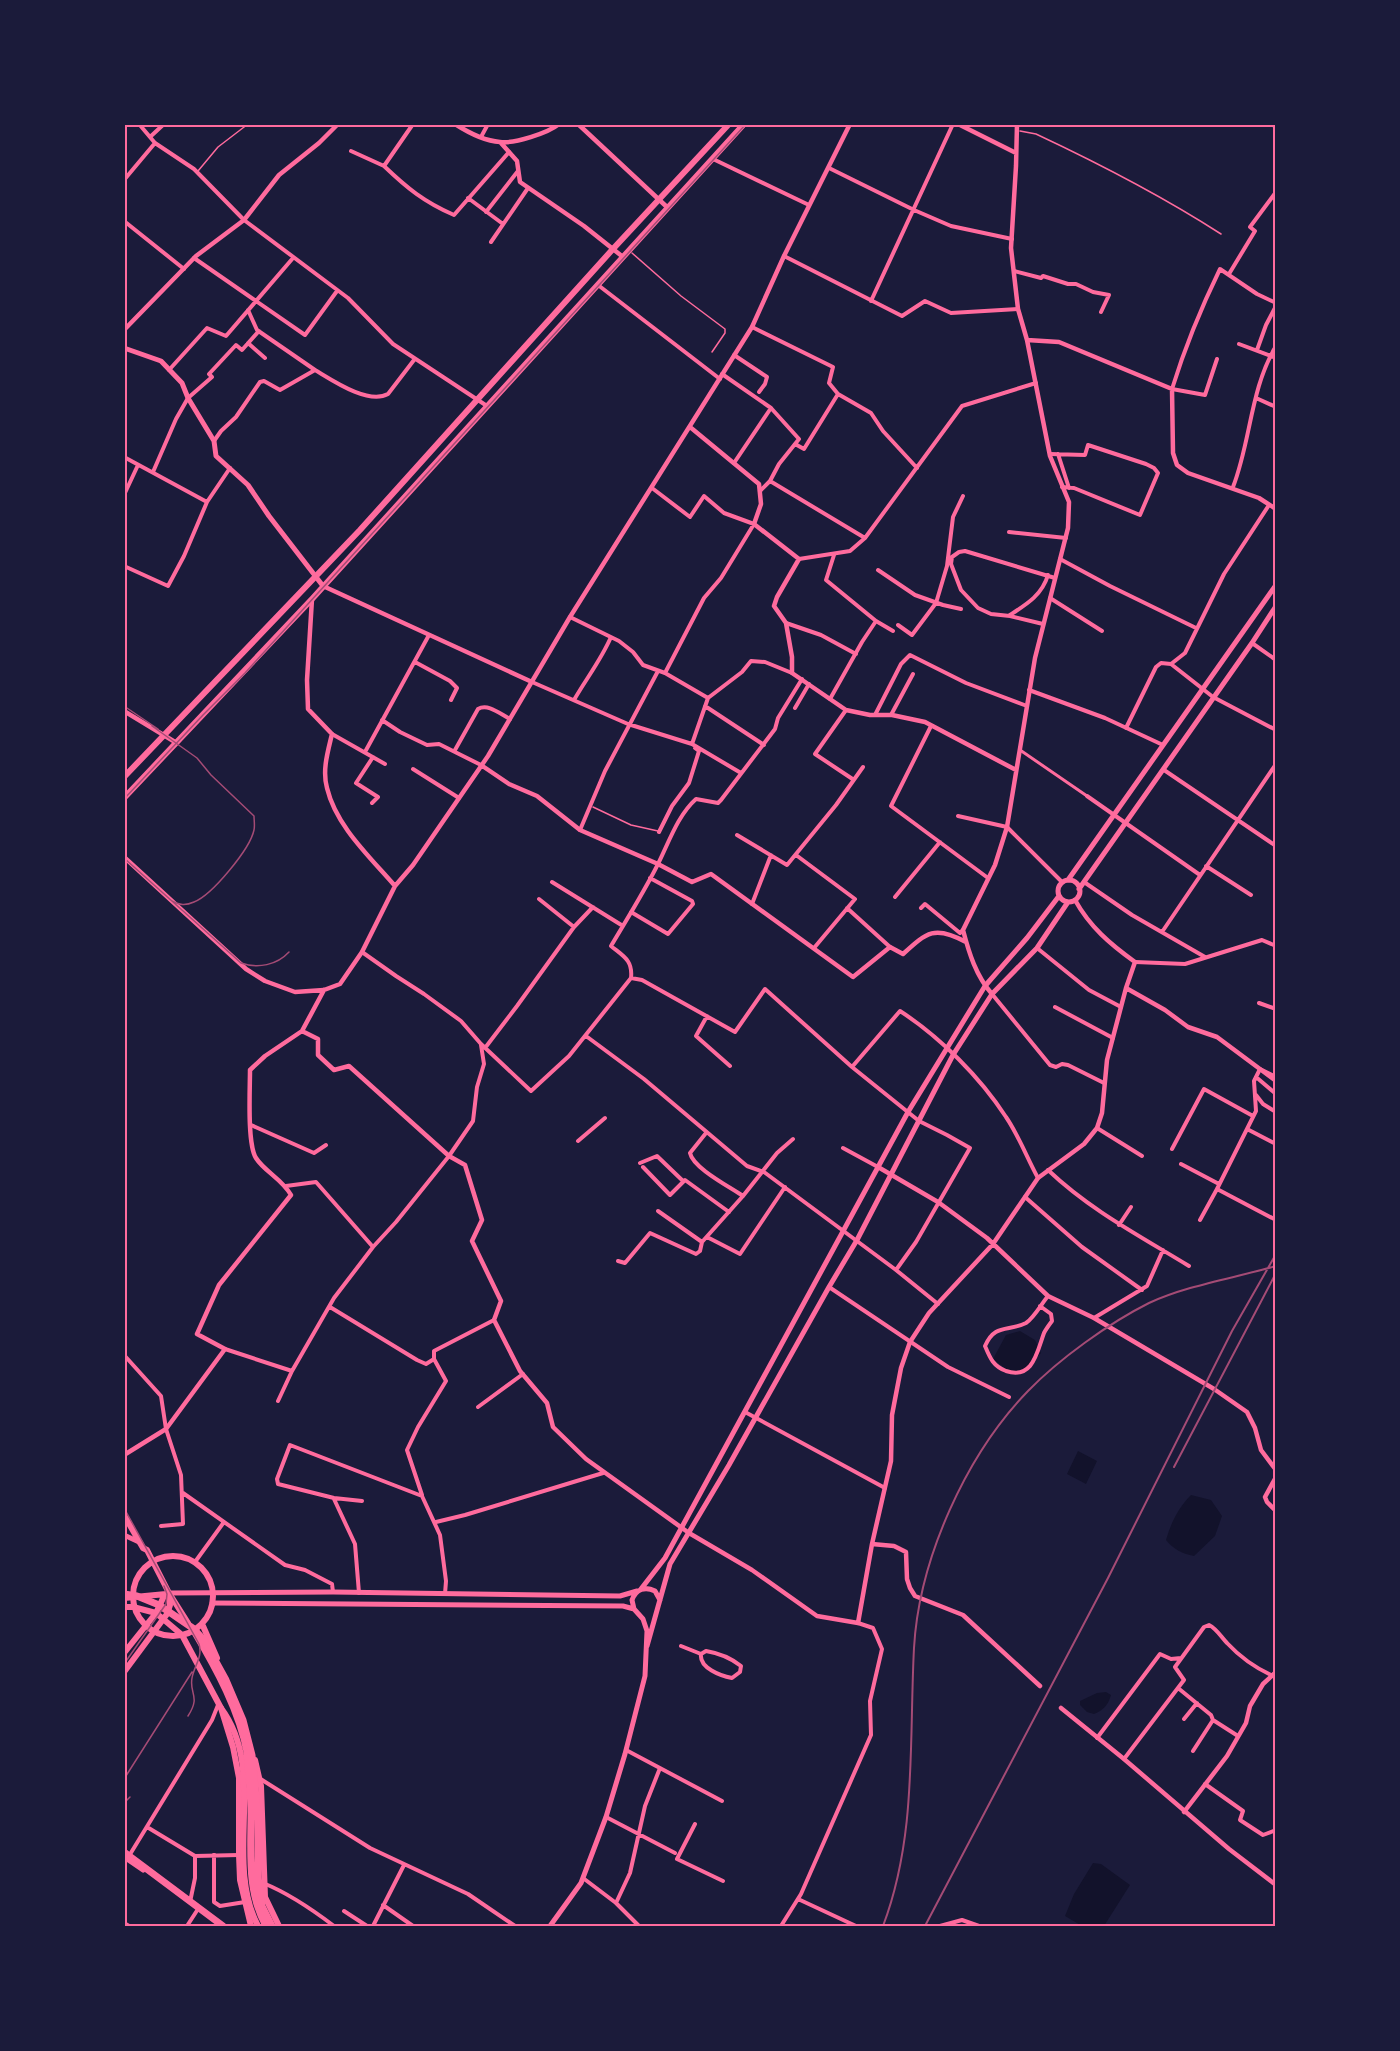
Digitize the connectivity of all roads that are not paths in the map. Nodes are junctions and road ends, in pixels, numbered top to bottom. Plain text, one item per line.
1 (139, 124) edge
2 (164, 124) edge
3 (248, 124) edge
4 (338, 124) edge
5 (413, 124) edge
6 (455, 124) edge
7 (488, 124) edge
8 (559, 124) edge
9 (578, 124) edge
10 (729, 124) edge
11 (744, 124) edge
12 (850, 124) edge
13 (953, 124) edge
14 (958, 124) edge
15 (1017, 127) edge
16 (150, 137) junction
17 (481, 137) junction
18 (155, 142) junction
19 (501, 143) junction
20 (351, 150) dead end
21 (509, 152) junction
22 (1017, 153) junction
23 (713, 159) junction
24 (384, 166) junction
25 (830, 168) junction
26 (519, 171) junction
27 (197, 172) junction
28 (124, 180) edge
29 (528, 188) junction
30 (1275, 192) edge
31 (468, 198) junction
32 (659, 200) junction
33 (810, 206) junction
34 (668, 208) junction
35 (914, 210) junction
36 (486, 212) junction
37 (243, 220) junction
38 (124, 221) edge
39 (503, 224) junction
40 (1221, 234) dead end
41 (1012, 238) junction
42 (491, 242) dead end
43 (612, 250) junction
44 (629, 251) junction
45 (784, 256) junction
46 (623, 257) junction
47 (194, 258) junction
48 (293, 258) junction
49 (184, 269) junction
50 (1014, 271) junction
51 (1229, 274) junction
52 (598, 285) junction
53 (337, 291) junction
54 (871, 301) junction
55 (254, 302) junction
56 (1275, 304) edge
57 (1018, 309) junction
58 (248, 310) junction
59 (1101, 312) dead end
60 (752, 327) junction
61 (124, 330) edge
62 (259, 331) junction
63 (1028, 340) junction
64 (248, 343) junction
65 (1239, 344) dead end
66 (1275, 346) edge
67 (124, 348) edge
68 (1257, 350) junction
69 (712, 352) dead end
70 (734, 356) junction
71 (1273, 357) edge
72 (265, 358) dead end
73 (1217, 359) dead end
74 (414, 360) junction
75 (169, 370) junction
76 (315, 370) junction
77 (721, 376) junction
78 (1036, 384) junction
79 (1172, 389) junction
80 (759, 392) dead end
81 (838, 394) junction
82 (188, 398) junction
83 (1256, 398) junction
84 (477, 400) junction
85 (487, 406) junction
86 (1275, 407) edge
87 (771, 408) junction
88 (690, 427) junction
89 (214, 441) junction
90 (795, 444) junction
91 (1050, 454) junction
92 (1058, 454) junction
93 (124, 457) edge
94 (734, 463) junction
95 (138, 465) junction
96 (230, 468) junction
97 (916, 468) junction
98 (153, 472) junction
99 (770, 481) junction
100 (1062, 487) junction
101 (1233, 487) junction
102 (652, 488) junction
103 (1069, 488) junction
104 (760, 492) junction
105 (124, 495) edge
106 (963, 496) dead end
107 (207, 502) junction
108 (1269, 505) junction
109 (1275, 509) edge
110 (754, 524) junction
111 (1009, 532) dead end
112 (865, 538) junction
113 (1066, 538) junction
114 (834, 555) junction
115 (799, 559) junction
116 (1060, 559) junction
117 (124, 566) edge
118 (878, 570) dead end
119 (1048, 575) junction
120 (316, 576) junction
121 (1055, 578) junction
122 (1275, 585) edge
123 (323, 586) junction
124 (1050, 598) junction
125 (312, 599) junction
126 (936, 603) junction
127 (1275, 606) edge
128 (961, 609) dead end
129 (1010, 616) junction
130 (570, 617) junction
131 (876, 621) junction
132 (786, 623) junction
133 (1043, 624) junction
134 (898, 625) dead end
135 (1196, 628) junction
136 (894, 631) dead end
137 (1102, 631) dead end
138 (429, 635) junction
139 (611, 637) junction
140 (1252, 643) junction
141 (856, 654) junction
142 (1275, 660) edge
143 (415, 662) junction
144 (1171, 663) junction
145 (658, 671) junction
146 (792, 673) junction
147 (665, 674) junction
148 (913, 674) dead end
149 (802, 679) junction
150 (532, 682) junction
151 (810, 684) junction
152 (1202, 688) junction
153 (1029, 690) junction
154 (1213, 697) junction
155 (708, 698) junction
156 (451, 700) dead end
157 (574, 700) junction
158 (830, 700) junction
159 (705, 706) junction
160 (1028, 706) junction
161 (795, 708) dead end
162 (846, 710) junction
163 (124, 711) edge
164 (875, 715) junction
165 (891, 715) junction
166 (510, 719) junction
167 (382, 720) junction
168 (628, 724) junction
169 (931, 726) junction
170 (1126, 728) junction
171 (1275, 730) edge
172 (332, 734) junction
173 (164, 735) junction
174 (175, 742) junction
175 (692, 744) junction
176 (764, 744) junction
177 (1164, 746) junction
178 (455, 750) junction
179 (1020, 750) junction
180 (365, 753) junction
181 (373, 757) junction
182 (385, 764) dead end
183 (1275, 764) edge
184 (481, 765) junction
185 (863, 767) dead end
186 (413, 769) dead end
187 (1016, 770) junction
188 (1164, 770) junction
189 (741, 773) junction
190 (124, 777) edge
191 (854, 780) junction
192 (1087, 796) joint
193 (124, 798) edge
194 (459, 798) junction
195 (372, 803) dead end
196 (591, 806) junction
197 (958, 816) dead end
198 (1114, 816) junction
199 (1237, 820) junction
200 (1125, 824) junction
201 (1007, 827) junction
202 (580, 830) junction
203 (659, 832) joint
204 (737, 835) dead end
205 (939, 842) junction
206 (1275, 846) edge
207 (771, 855) junction
208 (796, 855) junction
209 (124, 857) edge
210 (658, 864) junction
211 (1206, 866) junction
212 (1200, 874) junction
213 (650, 878) junction
214 (988, 878) junction
215 (1068, 880) junction
216 (552, 882) dead end
217 (1062, 882) junction
218 (1084, 882) junction
219 (394, 886) junction
220 (1079, 889) junction
221 (1251, 895) dead end
222 (1059, 896) junction
223 (895, 897) dead end
224 (539, 900) dead end
225 (1075, 900) junction
226 (1068, 902) junction
227 (752, 904) junction
228 (592, 907) junction
229 (847, 908) junction
230 (921, 908) dead end
231 (631, 912) junction
232 (623, 926) junction
233 (574, 927) junction
234 (963, 930) junction
235 (1162, 932) junction
236 (966, 942) junction
237 (1275, 946) edge
238 (890, 947) junction
239 (814, 948) junction
240 (1037, 948) junction
241 (362, 952) junction
242 (1205, 957) junction
243 (1135, 962) junction
244 (631, 978) junction
245 (985, 986) junction
246 (1126, 988) junction
247 (324, 990) junction
248 (992, 994) junction
249 (1259, 1003) dead end
250 (1055, 1007) dead end
251 (1120, 1007) junction
252 (1275, 1009) edge
253 (707, 1016) junction
254 (302, 1031) junction
255 (586, 1036) junction
256 (1113, 1038) junction
257 (481, 1044) junction
258 (485, 1048) junction
259 (945, 1048) junction
260 (953, 1055) junction
261 (730, 1066) dead end
262 (852, 1067) junction
263 (1260, 1069) junction
264 (1256, 1077) junction
265 (1275, 1079) edge
266 (1104, 1083) junction
267 (1255, 1093) junction
268 (1275, 1094) edge
269 (908, 1112) junction
270 (1275, 1112) edge
271 (1254, 1116) junction
272 (605, 1118) dead end
273 (919, 1121) junction
274 (251, 1125) junction
275 (1097, 1128) junction
276 (1247, 1129) junction
277 (706, 1133) junction
278 (793, 1139) dead end
279 (578, 1141) dead end
280 (1275, 1144) edge
281 (326, 1145) dead end
282 (843, 1148) dead end
283 (1172, 1149) dead end
284 (449, 1156) junction
285 (1142, 1156) dead end
286 (1181, 1164) dead end
287 (878, 1167) junction
288 (1048, 1170) junction
289 (764, 1172) junction
290 (891, 1175) junction
291 (1038, 1178) junction
292 (683, 1181) junction
293 (1219, 1184) junction
294 (286, 1186) junction
295 (785, 1187) junction
296 (1217, 1189) junction
297 (743, 1196) junction
298 (1025, 1197) junction
299 (938, 1202) junction
300 (1131, 1208) dead end
301 (658, 1210) dead end
302 (729, 1212) junction
303 (1200, 1220) dead end
304 (1275, 1220) edge
305 (1119, 1225) junction
306 (844, 1230) junction
307 (707, 1237) junction
308 (857, 1240) junction
309 (702, 1242) junction
310 (993, 1244) junction
311 (373, 1246) junction
312 (1163, 1250) junction
313 (618, 1261) dead end
314 (1189, 1266) dead end
315 (896, 1270) junction
316 (829, 1287) junction
317 (1142, 1290) junction
318 (1048, 1296) junction
319 (938, 1304) junction
320 (1040, 1306) junction
321 (330, 1307) junction
322 (1094, 1318) junction
323 (494, 1320) junction
324 (910, 1342) junction
325 (225, 1349) junction
326 (124, 1355) edge
327 (434, 1359) junction
328 (292, 1371) junction
329 (523, 1374) junction
330 (1009, 1398) dead end
331 (278, 1401) dead end
332 (478, 1407) dead end
333 (745, 1412) junction
334 (754, 1418) junction
335 (166, 1429) junction
336 (124, 1455) edge
337 (1275, 1470) edge
338 (603, 1473) junction
339 (1275, 1477) edge
340 (885, 1488) junction
341 (183, 1493) junction
342 (422, 1496) junction
343 (334, 1498) junction
344 (362, 1501) dead end
345 (1275, 1511) edge
346 (124, 1515) edge
347 (224, 1522) junction
348 (436, 1522) junction
349 (161, 1526) dead end
350 (682, 1528) junction
351 (688, 1533) junction
352 (124, 1535) edge
353 (872, 1544) junction
354 (141, 1545) junction
355 (195, 1562) junction
356 (150, 1563) junction
357 (639, 1590) junction
358 (213, 1592) junction
359 (333, 1592) junction
360 (360, 1593) junction
361 (167, 1594) junction
362 (445, 1594) junction
363 (127, 1597) edge
364 (660, 1602) junction
365 (212, 1603) junction
366 (134, 1607) junction
367 (124, 1608) edge
368 (657, 1610) junction
369 (635, 1611) junction
370 (156, 1613) junction
371 (164, 1618) junction
372 (858, 1623) junction
373 (145, 1626) junction
374 (203, 1626) junction
375 (193, 1631) junction
376 (154, 1632) junction
377 (182, 1635) junction
378 (647, 1646) junction
379 (681, 1646) dead end
380 (124, 1653) edge
381 (700, 1654) junction
382 (1182, 1658) junction
383 (124, 1672) edge
384 (1273, 1673) edge
385 (1040, 1686) dead end
386 (1178, 1688) junction
387 (1197, 1702) junction
388 (220, 1706) junction
389 (1061, 1708) dead end
390 (1184, 1719) dead end
391 (1213, 1720) junction
392 (1238, 1736) junction
393 (1097, 1738) junction
394 (626, 1750) junction
395 (1193, 1750) dead end
396 (247, 1754) joint
397 (1124, 1759) junction
398 (660, 1768) junction
399 (259, 1778) junction
400 (1205, 1785) junction
401 (722, 1801) dead end
402 (1184, 1812) junction
403 (606, 1817) junction
404 (695, 1824) dead end
405 (147, 1827) junction
406 (1275, 1830) edge
407 (639, 1834) junction
408 (675, 1852) dead end
409 (214, 1855) junction
410 (239, 1855) junction
411 (125, 1856) edge
412 (195, 1856) junction
413 (404, 1865) junction
414 (583, 1878) junction
415 (723, 1881) dead end
416 (263, 1883) junction
417 (1275, 1885) edge
418 (798, 1899) junction
419 (245, 1902) junction
420 (190, 1903) junction
421 (616, 1903) junction
422 (383, 1905) junction
423 (198, 1909) junction
424 (344, 1911) dead end
425 (124, 1923) edge
426 (953, 1924) edge
427 (129, 1926) edge
428 (187, 1926) edge
429 (223, 1926) edge
430 (251, 1926) edge
431 (258, 1926) edge
432 (266, 1926) edge
433 (275, 1926) edge
434 (334, 1926) edge
435 (367, 1926) edge
436 (373, 1926) edge
437 (413, 1926) edge
438 (515, 1926) edge
439 (550, 1926) edge
440 (639, 1926) edge
441 (781, 1926) edge
442 (856, 1926) edge
443 (940, 1926) edge
444 (979, 1926) edge

1 - 16 street
2 - 16 street
3 - 27 lane
4 - 37 street
5 - 24 street
6 - 17 street
7 - 17 street
8 - 19 street
9 - 32 street
10 - 32 main road
11 - 23 main road
12 - 25 street
13 - 35 street
14 - 22 street
15 - 22 street
15 - 40 lane
16 - 18 street
17 - 19 street
18 - 27 street
18 - 28 street
19 - 21 street
20 - 24 street
21 - 26 street
21 - 31 street
22 - 41 street
23 - 33 street
23 - 34 main road
24 - 31 street
25 - 33 street
25 - 35 street
26 - 29 street
26 - 36 street
27 - 37 street
29 - 39 street
29 - 43 street
30 - 51 street
31 - 36 street
32 - 34 street
32 - 43 main road
33 - 45 street
34 - 44 main road
35 - 41 street
35 - 54 street
36 - 39 street
37 - 47 street
37 - 48 street
38 - 49 street
39 - 42 street
41 - 50 street
43 - 46 street
43 - 84 main road
44 - 46 main road
44 - 69 lane
45 - 54 street
45 - 60 street
46 - 52 main road
47 - 49 street
47 - 55 street
48 - 53 street
48 - 55 street
49 - 61 street
50 - 57 street
50 - 59 street
51 - 56 street
51 - 79 street
52 - 77 street
52 - 85 main road
53 - 55 street
53 - 74 street
54 - 57 street
55 - 58 street
56 - 68 street
57 - 63 street
58 - 62 street
58 - 75 street
60 - 70 street
60 - 81 street
62 - 64 street
62 - 76 street
63 - 78 street
63 - 79 street
64 - 72 street
64 - 82 street
65 - 68 street
66 - 71 street
67 - 75 main road
68 - 71 street
70 - 77 street
70 - 80 street
71 - 83 street
73 - 79 street
74 - 76 street
74 - 84 street
75 - 82 main road
76 - 89 street
77 - 87 street
77 - 88 street
78 - 91 street
78 - 97 street
79 - 101 street
81 - 90 street
81 - 97 street
82 - 89 main road
82 - 98 street
83 - 86 street
83 - 101 street
84 - 85 street
84 - 120 main road
85 - 123 main road
87 - 90 street
87 - 94 street
88 - 94 street
88 - 102 street
89 - 96 main road
90 - 99 street
91 - 92 street
91 - 100 street
92 - 103 street
92 - 103 street
93 - 95 street
94 - 104 street
95 - 98 street
95 - 105 street
96 - 107 street
96 - 120 main road
97 - 112 street
98 - 107 street
99 - 104 street
99 - 112 street
100 - 103 street
100 - 113 street
101 - 108 street
102 - 110 street
102 - 130 street
104 - 110 street
106 - 126 street
107 - 117 street
108 - 109 street
108 - 135 street
110 - 115 street
110 - 147 street
111 - 113 street
112 - 114 street
113 - 116 street
114 - 115 street
114 - 131 street
115 - 132 street
116 - 121 street
116 - 135 street
118 - 126 street
119 - 121 street
119 - 129 street
119 - 129 street
120 - 123 main road
120 - 173 main road
121 - 124 street
122 - 152 main road
123 - 125 main road
123 - 138 street
124 - 133 street
124 - 137 street
125 - 172 street
125 - 174 main road
126 - 128 street
126 - 134 street
127 - 140 main road
129 - 133 street
130 - 139 street
130 - 150 street
131 - 136 street
131 - 141 street
132 - 141 street
132 - 146 street
133 - 153 street
135 - 144 street
138 - 143 street
138 - 150 street
139 - 145 street
139 - 157 street
140 - 142 street
140 - 154 main road
141 - 158 street
143 - 156 street
143 - 167 street
144 - 152 street
144 - 170 street
145 - 147 street
145 - 168 street
146 - 149 street
146 - 155 street
147 - 155 street
148 - 165 street
149 - 151 street
149 - 176 street
150 - 157 street
150 - 166 street
151 - 158 street
151 - 161 street
152 - 154 street
152 - 177 main road
153 - 160 street
153 - 170 street
154 - 171 street
154 - 188 main road
155 - 159 street
157 - 168 street
158 - 162 street
159 - 175 street
159 - 176 street
160 - 164 street
160 - 179 street
162 - 164 street
162 - 191 street
163 - 173 street
164 - 165 street
165 - 169 street
166 - 178 street
166 - 184 street
167 - 178 street
167 - 180 street
168 - 175 street
168 - 196 street
169 - 187 street
169 - 205 street
170 - 177 street
172 - 180 street
172 - 219 street
173 - 174 street
173 - 190 main road
174 - 193 main road
175 - 189 street
175 - 203 street
176 - 189 street
177 - 198 main road
178 - 184 street
179 - 187 street
179 - 192 street
180 - 181 street
181 - 182 street
181 - 195 street
183 - 199 street
184 - 194 street
184 - 202 street
185 - 191 street
186 - 194 street
187 - 201 street
188 - 199 street
188 - 200 main road
189 - 210 street
191 - 208 street
192 - 198 street
194 - 219 street
196 - 202 street
196 - 203 lane
197 - 201 street
198 - 200 street
198 - 215 main road
199 - 206 street
199 - 211 street
200 - 212 street
200 - 218 main road
201 - 214 street
201 - 217 street
202 - 210 street
204 - 207 street
205 - 214 street
205 - 223 street
207 - 208 street
207 - 227 street
208 - 229 street
209 - 247 street
210 - 213 street
210 - 227 street
211 - 212 street
211 - 221 street
212 - 235 street
213 - 231 street
213 - 231 street
214 - 234 street
215 - 217 main road
215 - 220 main road
216 - 228 street
217 - 222 main road
218 - 220 main road
218 - 235 street
219 - 241 street
220 - 225 main road
222 - 226 main road
222 - 245 main road
224 - 233 street
225 - 226 main road
225 - 243 street
226 - 240 main road
227 - 239 street
228 - 232 street
228 - 233 street
229 - 238 street
229 - 239 street
230 - 234 street
231 - 232 street
232 - 244 street
233 - 258 street
234 - 236 street
235 - 242 street
236 - 238 street
236 - 245 street
237 - 242 street
238 - 239 street
240 - 248 main road
240 - 251 street
241 - 247 street
241 - 257 street
242 - 243 street
243 - 246 street
244 - 253 street
244 - 255 street
245 - 248 street
245 - 259 main road
246 - 251 street
246 - 263 street
247 - 254 street
248 - 260 main road
248 - 266 street
249 - 252 street
250 - 256 street
251 - 256 street
253 - 261 street
253 - 262 street
254 - 274 street
254 - 284 street
255 - 258 street
255 - 277 street
256 - 266 street
257 - 258 street
257 - 284 street
259 - 260 street
259 - 262 street
259 - 269 main road
260 - 273 main road
260 - 291 street
262 - 269 street
263 - 264 street
263 - 265 street
264 - 267 street
264 - 268 street
266 - 275 street
267 - 270 street
267 - 271 street
269 - 273 street
269 - 287 main road
271 - 276 street
271 - 283 street
272 - 279 street
273 - 290 main road
273 - 299 street
274 - 281 street
274 - 294 street
275 - 285 street
275 - 288 street
276 - 280 street
276 - 293 street
277 - 289 street
277 - 297 street
278 - 289 street
282 - 287 street
284 - 311 street
284 - 323 street
286 - 293 street
287 - 290 street
287 - 306 main road
288 - 291 street
288 - 305 street
289 - 295 street
289 - 297 street
290 - 299 street
290 - 308 main road
291 - 298 street
292 - 292 street
292 - 302 street
293 - 296 street
294 - 311 street
294 - 325 street
295 - 306 street
295 - 307 street
296 - 303 street
296 - 304 street
297 - 302 street
298 - 310 street
298 - 317 street
299 - 310 street
299 - 315 street
300 - 305 street
301 - 309 street
302 - 307 street
305 - 312 street
306 - 308 street
306 - 333 main road
307 - 309 street
308 - 315 street
308 - 316 main road
309 - 313 street
310 - 318 street
310 - 319 street
311 - 321 street
312 - 314 street
312 - 317 street
315 - 319 street
316 - 324 street
316 - 334 main road
317 - 322 street
318 - 320 street
318 - 322 street
319 - 324 street
320 - 320 street
321 - 327 street
321 - 328 street
322 - 337 street
323 - 327 street
323 - 329 street
324 - 330 street
324 - 340 street
325 - 328 street
325 - 335 street
326 - 335 street
327 - 342 street
328 - 331 street
329 - 332 street
329 - 338 street
333 - 334 street
333 - 350 main road
334 - 340 street
334 - 351 main road
335 - 336 street
335 - 341 street
338 - 348 street
338 - 350 street
339 - 345 street
340 - 353 street
341 - 347 street
341 - 349 street
342 - 343 street
342 - 348 street
343 - 344 street
343 - 360 street
346 - 354 main road
347 - 355 street
347 - 359 street
348 - 362 street
350 - 351 street
350 - 357 main road
351 - 364 main road
351 - 372 street
352 - 354 main road
353 - 372 street
353 - 385 street
354 - 356 main road
355 - 356 main road
355 - 358 main road
356 - 361 main road
356 - 363 main road
357 - 362 main road
357 - 364 main road
357 - 369 main road
358 - 359 main road
358 - 361 main road
358 - 365 main road
359 - 360 main road
360 - 362 main road
361 - 363 main road
361 - 370 main road
361 - 371 main road
361 - 375 main road
363 - 366 main road
363 - 433 highway
364 - 368 main road
365 - 369 main road
365 - 374 main road
366 - 367 main road
366 - 370 main road
366 - 373 main road
368 - 369 main road
368 - 378 main road
369 - 378 main road
370 - 371 main road
370 - 373 main road
371 - 376 main road
371 - 377 main road
372 - 418 street
373 - 376 main road
373 - 380 main road
374 - 375 main road
374 - 399 main road
375 - 377 main road
375 - 396 main road
376 - 377 main road
376 - 383 main road
377 - 388 main road
378 - 394 main road
379 - 381 street
381 - 381 street
382 - 384 street
382 - 386 street
382 - 393 street
384 - 392 street
386 - 387 street
386 - 397 street
387 - 390 street
387 - 391 street
388 - 405 street
388 - 410 main road
388 - 431 main road
389 - 393 street
391 - 392 street
391 - 395 street
392 - 400 street
393 - 397 street
394 - 398 street
394 - 403 main road
396 - 432 highway
397 - 402 street
398 - 401 street
398 - 407 street
399 - 413 street
399 - 416 main road
400 - 402 street
400 - 406 street
402 - 417 street
403 - 407 street
403 - 414 main road
404 - 415 street
405 - 411 street
405 - 412 street
407 - 408 street
407 - 421 street
409 - 410 street
409 - 412 street
409 - 419 street
410 - 419 main road
411 - 420 main road
411 - 429 highway
412 - 420 street
413 - 422 street
413 - 438 street
414 - 421 street
414 - 439 main road
416 - 433 main road
416 - 434 street
418 - 441 street
418 - 442 street
419 - 430 main road
420 - 423 main road
421 - 440 street
422 - 436 street
422 - 437 street
423 - 428 street
423 - 429 main road
424 - 435 street
425 - 427 street
426 - 443 street
426 - 444 street

